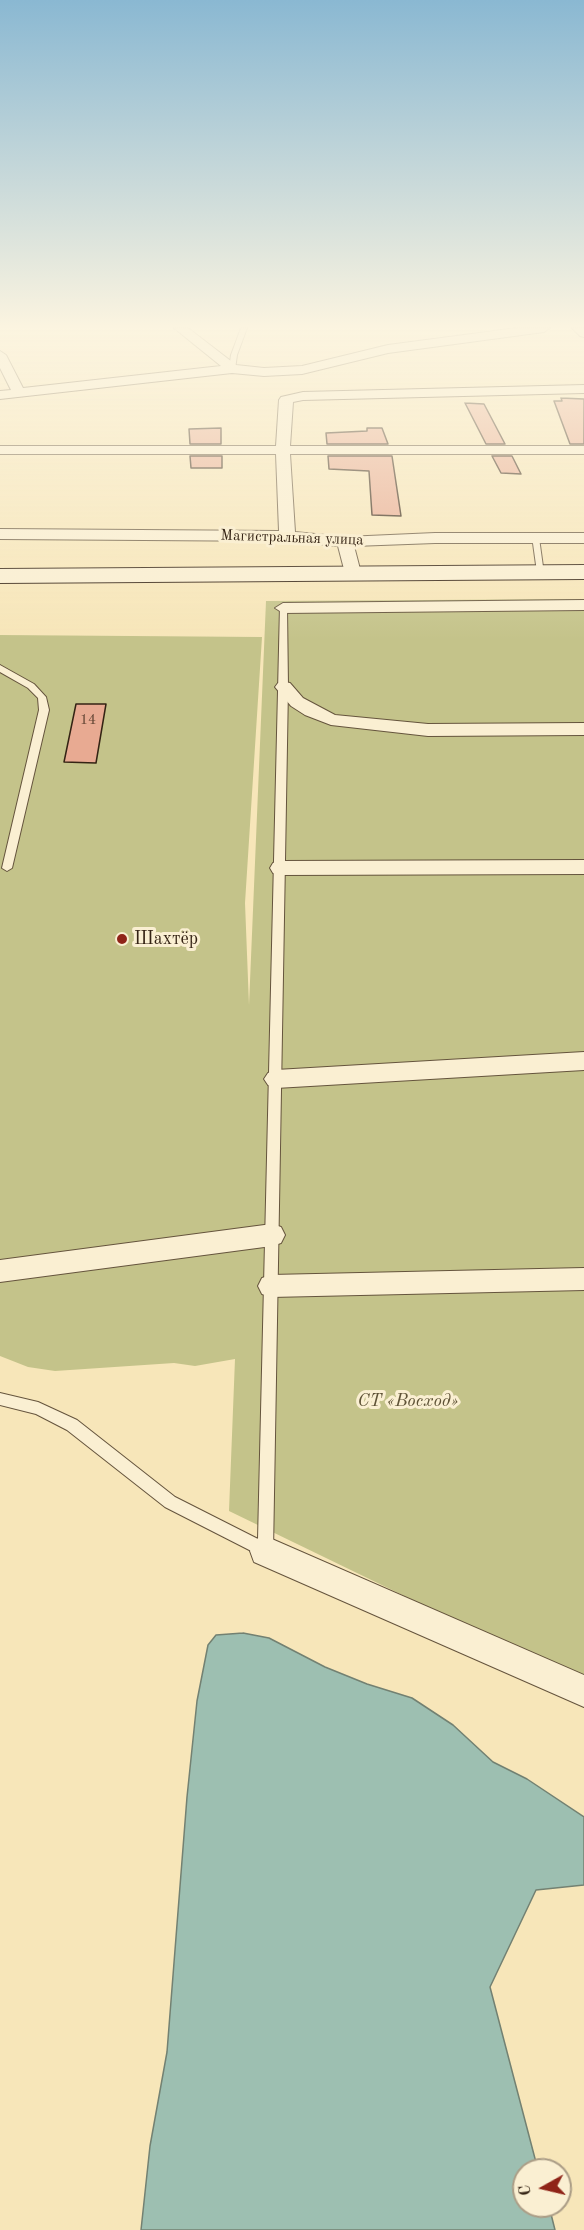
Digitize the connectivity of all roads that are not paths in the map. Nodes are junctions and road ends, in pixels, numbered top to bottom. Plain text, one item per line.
1 (284, 432) edge
2 (0, 450) edge
3 (283, 450) junction
4 (584, 450) edge
5 (0, 534) edge
6 (287, 536) junction
7 (534, 538) junction
8 (584, 538) edge
9 (345, 542) junction
10 (541, 572) junction
11 (584, 572) edge
12 (352, 573) junction
13 (0, 576) edge
14 (584, 605) edge
15 (283, 608) joint
16 (0, 668) edge
17 (284, 687) junction
18 (584, 729) edge
19 (584, 867) edge
20 (7, 868) dead end
21 (280, 868) junction
22 (584, 1061) edge
23 (276, 1079) junction
24 (272, 1235) junction
25 (0, 1271) edge
26 (584, 1279) edge
27 (271, 1286) junction
28 (0, 1399) edge
29 (265, 1551) junction
30 (584, 1691) edge

1 - 3 street
2 - 3 street
3 - 4 street
3 - 6 street
5 - 6 street, Магистральная улица
6 - 9 street, Магистральная улица
7 - 8 street, Магистральная улица
7 - 9 street, Магистральная улица
7 - 10 lane
9 - 12 street
10 - 11 main road, Магистральная улица
10 - 12 main road, Магистральная улица
12 - 13 main road, Магистральная улица
14 - 15 street
15 - 17 lane
16 - 20 lane
17 - 18 street
17 - 21 lane
19 - 21 street
21 - 23 lane
22 - 23 street
23 - 24 lane
24 - 25 street
24 - 27 lane
26 - 27 street
27 - 29 lane
28 - 29 lane
29 - 30 street

